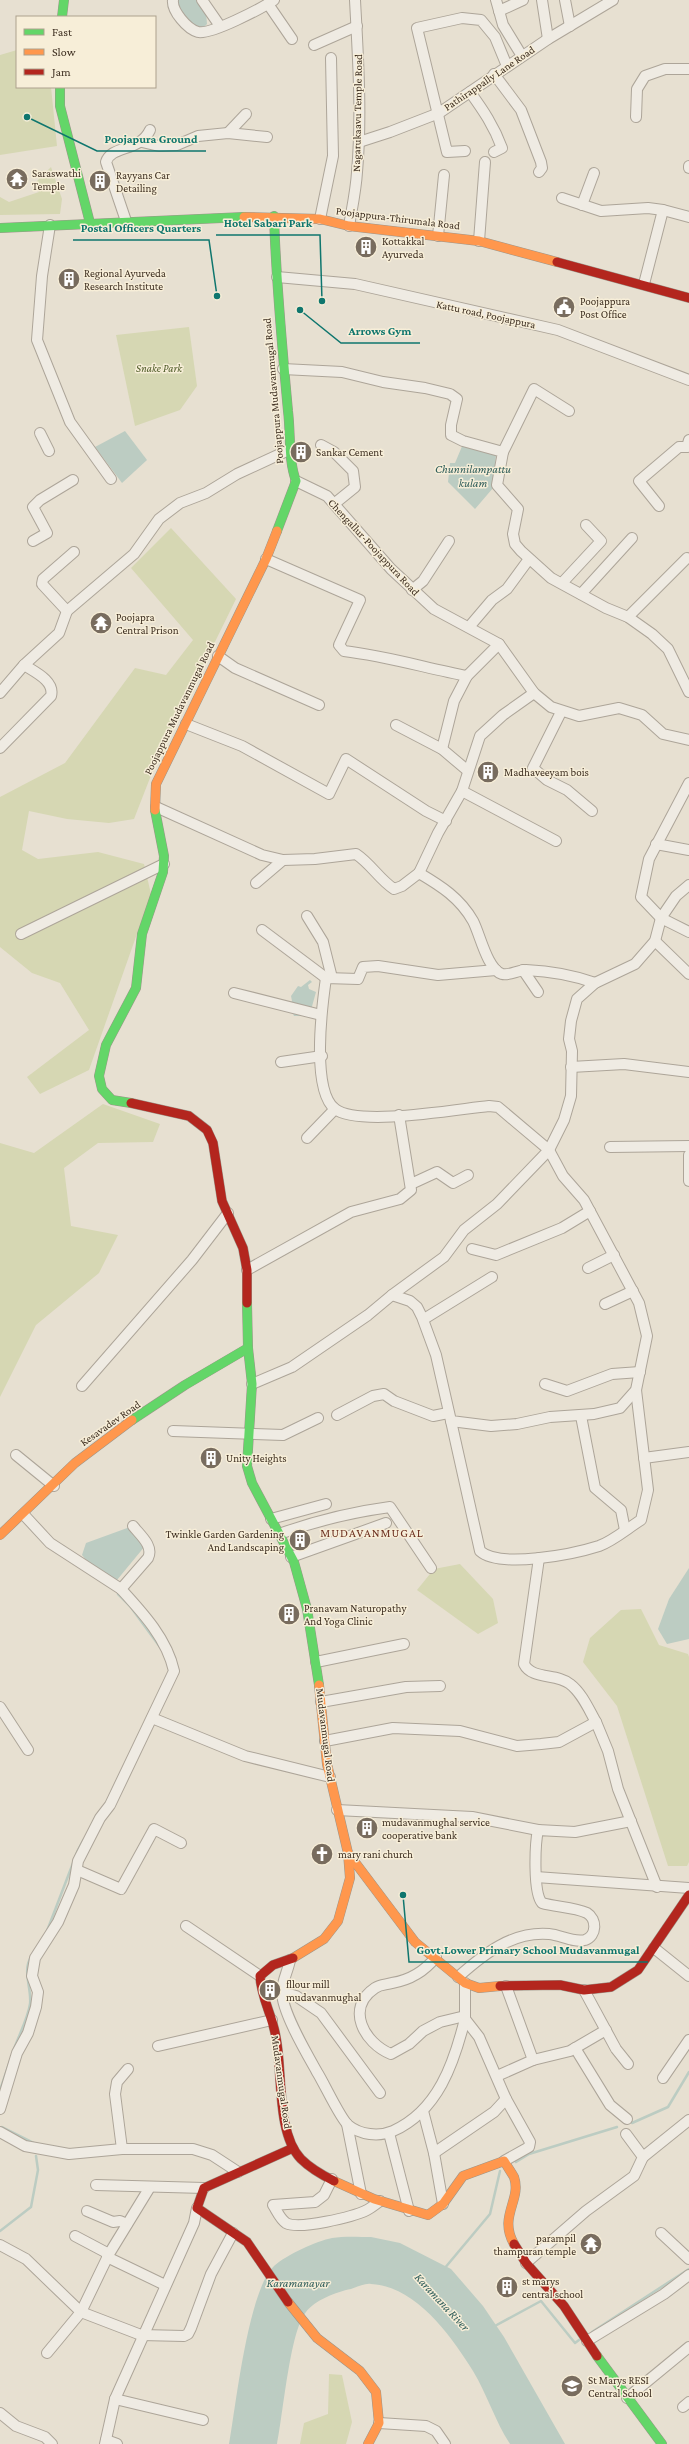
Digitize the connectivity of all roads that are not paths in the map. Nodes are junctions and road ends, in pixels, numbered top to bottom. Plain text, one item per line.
1 (64, 0) edge
2 (173, 0) edge
3 (202, 0) edge
4 (355, 0) edge
5 (496, 0) edge
6 (523, 0) edge
7 (542, 0) edge
8 (565, 0) edge
9 (612, 0) edge
10 (271, 2) edge
11 (499, 11) junction
12 (62, 16) edge
13 (220, 26) junction
14 (357, 26) junction
15 (570, 26) junction
16 (292, 39) dead end
17 (548, 39) junction
18 (314, 45) dead end
19 (522, 56) junction
20 (331, 58) dead end
21 (507, 66) junction
22 (689, 69) edge
23 (494, 74) junction
24 (60, 88) edge
25 (470, 92) junction
26 (439, 113) junction
27 (246, 114) dead end
28 (636, 117) dead end
29 (150, 130) dead end
30 (228, 133) junction
31 (267, 137) dead end
32 (142, 142) junction
33 (359, 142) junction
34 (465, 151) dead end
35 (494, 152) dead end
36 (485, 162) dead end
37 (539, 172) dead end
38 (594, 173) dead end
39 (444, 175) dead end
40 (562, 198) dead end
41 (582, 205) junction
42 (663, 210) junction
43 (274, 216) junction
44 (689, 217) edge
45 (320, 220) junction
46 (126, 221) junction
47 (90, 223) junction
48 (50, 225) junction
49 (349, 226) junction
50 (0, 228) edge
51 (438, 236) junction
52 (479, 241) junction
53 (277, 276) junction
54 (644, 284) junction
55 (689, 298) edge
56 (283, 369) junction
57 (689, 380) edge
58 (569, 411) dead end
59 (40, 433) dead end
60 (320, 445) dead end
61 (688, 445) edge
62 (291, 449) junction
63 (49, 451) dead end
64 (504, 452) junction
65 (111, 479) dead end
66 (72, 480) dead end
67 (296, 481) junction
68 (334, 504) junction
69 (659, 506) dead end
70 (586, 525) dead end
71 (632, 538) dead end
72 (33, 541) dead end
73 (449, 541) dead end
74 (74, 552) dead end
75 (687, 558) dead end
76 (266, 559) junction
77 (529, 559) junction
78 (562, 583) junction
79 (412, 590) junction
80 (581, 594) junction
81 (67, 611) junction
82 (628, 617) junction
83 (469, 627) junction
84 (499, 644) junction
85 (218, 656) junction
86 (24, 665) junction
87 (467, 676) junction
88 (689, 692) edge
89 (0, 693) edge
90 (534, 693) junction
91 (319, 705) dead end
92 (561, 712) junction
93 (186, 724) junction
94 (396, 725) dead end
95 (689, 740) edge
96 (0, 748) edge
97 (442, 749) junction
98 (468, 771) junction
99 (689, 783) edge
100 (462, 791) junction
101 (156, 807) junction
102 (592, 811) dead end
103 (446, 820) junction
104 (556, 841) dead end
105 (656, 844) junction
106 (689, 850) edge
107 (283, 860) junction
108 (164, 864) junction
109 (418, 873) junction
110 (256, 883) dead end
111 (689, 885) edge
112 (307, 916) dead end
113 (662, 918) junction
114 (262, 930) dead end
115 (689, 932) edge
116 (22, 934) dead end
117 (655, 941) junction
118 (496, 970) junction
119 (523, 970) junction
120 (689, 974) edge
121 (328, 978) junction
122 (595, 983) junction
123 (538, 992) dead end
124 (234, 993) dead end
125 (320, 1015) junction
126 (322, 1056) junction
127 (282, 1062) dead end
128 (571, 1067) junction
129 (689, 1072) edge
130 (335, 1109) junction
131 (399, 1115) junction
132 (307, 1138) dead end
133 (689, 1146) edge
134 (610, 1147) dead end
135 (549, 1150) junction
136 (689, 1155) edge
137 (689, 1169) edge
138 (468, 1175) dead end
139 (689, 1181) edge
140 (411, 1184) junction
141 (590, 1211) junction
142 (228, 1213) junction
143 (472, 1249) dead end
144 (614, 1255) junction
145 (588, 1268) dead end
146 (246, 1270) junction
147 (492, 1277) dead end
148 (633, 1291) junction
149 (392, 1295) junction
150 (605, 1304) dead end
151 (424, 1320) junction
152 (248, 1348) junction
153 (640, 1372) junction
154 (252, 1384) junction
155 (545, 1384) dead end
156 (82, 1386) dead end
157 (636, 1390) junction
158 (337, 1415) dead end
159 (581, 1416) junction
160 (450, 1417) junction
161 (318, 1418) dead end
162 (173, 1431) dead end
163 (249, 1435) junction
164 (689, 1452) edge
165 (16, 1455) dead end
166 (644, 1458) junction
167 (54, 1486) junction
168 (326, 1504) dead end
169 (24, 1516) junction
170 (271, 1519) junction
171 (386, 1523) dead end
172 (133, 1526) dead end
173 (625, 1530) junction
174 (279, 1534) junction
175 (0, 1536) edge
176 (292, 1557) junction
177 (539, 1558) junction
178 (432, 1568) dead end
179 (121, 1589) junction
180 (404, 1644) dead end
181 (316, 1662) junction
182 (440, 1686) dead end
183 (321, 1702) junction
184 (0, 1707) edge
185 (152, 1718) junction
186 (596, 1722) junction
187 (325, 1741) junction
188 (28, 1750) dead end
189 (330, 1777) junction
190 (337, 1810) junction
191 (631, 1821) junction
192 (538, 1830) junction
193 (181, 1843) dead end
194 (348, 1853) junction
195 (77, 1870) junction
196 (536, 1877) junction
197 (657, 1887) junction
198 (689, 1888) edge
199 (689, 1895) edge
200 (186, 1926) dead end
201 (654, 1948) junction
202 (436, 1957) junction
203 (290, 1960) junction
204 (260, 1976) junction
205 (689, 1976) edge
206 (462, 1980) junction
207 (506, 1986) junction
208 (584, 1990) junction
209 (282, 1992) junction
210 (465, 2017) junction
211 (272, 2020) junction
212 (606, 2030) junction
213 (689, 2040) edge
214 (158, 2046) dead end
215 (576, 2048) junction
216 (533, 2060) junction
217 (628, 2064) dead end
218 (128, 2069) dead end
219 (497, 2076) junction
220 (664, 2078) dead end
221 (380, 2093) dead end
222 (506, 2099) junction
223 (0, 2109) edge
224 (422, 2111) junction
225 (627, 2119) dead end
226 (689, 2120) edge
227 (347, 2124) junction
228 (0, 2132) edge
229 (389, 2133) junction
230 (626, 2134) dead end
231 (293, 2148) junction
232 (122, 2149) junction
233 (434, 2152) junction
234 (643, 2156) junction
235 (504, 2161) junction
236 (238, 2172) junction
237 (332, 2179) junction
238 (96, 2185) dead end
239 (150, 2187) junction
240 (204, 2188) junction
241 (361, 2194) junction
242 (380, 2201) junction
243 (443, 2204) junction
244 (197, 2208) junction
245 (409, 2211) junction
246 (87, 2212) dead end
247 (127, 2224) junction
248 (233, 2232) junction
249 (661, 2233) dead end
250 (75, 2236) dead end
251 (0, 2245) edge
252 (108, 2255) junction
253 (689, 2259) edge
254 (526, 2262) junction
255 (689, 2275) edge
256 (164, 2285) junction
257 (82, 2312) junction
258 (141, 2335) junction
259 (587, 2341) junction
260 (689, 2348) edge
261 (47, 2353) dead end
262 (627, 2398) junction
263 (115, 2399) junction
264 (0, 2413) edge
265 (202, 2420) dead end
266 (379, 2423) junction
267 (105, 2442) edge
268 (52, 2444) edge
269 (117, 2444) edge
270 (368, 2444) edge
271 (445, 2444) edge
272 (662, 2444) edge

1 - 12 street
2 - 13 street
3 - 13 street
4 - 14 street, Nagarukaavu Temple Road
5 - 11 street
6 - 11 street
7 - 17 street
8 - 15 street
9 - 15 street, Pathirappally Lane Road
10 - 13 street
10 - 16 street
11 - 19 street
14 - 18 street
14 - 33 street, Nagarukaavu Temple Road
15 - 17 street, Pathirappally Lane Road
17 - 19 street, Pathirappally Lane Road
19 - 21 street, Pathirappally Lane Road
20 - 45 street
21 - 23 street, Pathirappally Lane Road
21 - 26 street
22 - 28 street
23 - 25 street, Pathirappally Lane Road
23 - 37 street
24 - 47 street
25 - 26 street, Pathirappally Lane Road
25 - 35 street
26 - 33 street, Pathirappally Lane Road
26 - 34 street
27 - 30 street
29 - 32 street
30 - 31 street
30 - 32 street
32 - 46 street
33 - 49 street, Nagarukaavu Temple Road
36 - 52 street
38 - 41 street
39 - 51 street
40 - 41 street
41 - 42 street
42 - 44 street
42 - 54 street
43 - 45 street, Poojappura-Thirumala Road
43 - 46 street, Poojappura-Thirumala Road
43 - 53 street, Poojappura Mudavanmugal Road
45 - 49 street, Poojappura-Thirumala Road
46 - 47 street, Poojappura-Thirumala Road
47 - 48 street, Poojappura-Thirumala Road
48 - 50 street, Poojappura-Thirumala Road
48 - 65 street
49 - 51 street, Poojappura-Thirumala Road
51 - 52 street, Poojappura-Thirumala Road
52 - 54 street, Poojappura-Thirumala Road
53 - 56 street, Poojappura Mudavanmugal Road
53 - 57 street, Kattu road, Poojappura
54 - 55 street, Poojappura-Thirumala Road
56 - 62 street, Poojappura Mudavanmugal Road
56 - 64 street
58 - 64 street
59 - 63 street
60 - 68 street
61 - 69 street
62 - 67 street, Poojappura Mudavanmugal Road
62 - 81 street
64 - 77 street
66 - 72 street
67 - 68 street, Chengallur-Poojappura Road
67 - 76 street, Poojappura Mudavanmugal Road
68 - 79 street, Chengallur-Poojappura Road
70 - 78 street
71 - 80 street
73 - 79 street
74 - 81 street
75 - 82 street
76 - 85 street, Poojappura Mudavanmugal Road
76 - 87 street
77 - 78 street
77 - 83 street
78 - 80 street
79 - 83 street, Chengallur-Poojappura Road
80 - 82 street
81 - 86 street
82 - 88 street
83 - 84 street, Chengallur-Poojappura Road
84 - 87 street
84 - 90 street, Chengallur-Poojappura Road
85 - 91 street
85 - 93 street, Poojappura Mudavanmugal Road
86 - 89 street
86 - 96 street
87 - 97 street
90 - 92 street, Chengallur-Poojappura Road
90 - 98 street
92 - 95 street, Chengallur-Poojappura Road
92 - 102 street
93 - 101 street, Poojappura Mudavanmugal Road
93 - 103 street
94 - 97 street
97 - 98 street
98 - 100 street
99 - 105 street
100 - 103 street
100 - 104 street
101 - 107 street
101 - 108 street, Poojappura Mudavanmugal Road
103 - 109 street
105 - 106 street
105 - 113 street
107 - 109 street
107 - 110 street
108 - 116 street
108 - 142 street, Poojappura Mudavanmugal Road
109 - 118 street
111 - 113 street
112 - 121 street
113 - 115 street
113 - 117 street
114 - 121 street
117 - 120 street
117 - 122 street
118 - 119 street
118 - 121 street
119 - 122 street
119 - 123 street
121 - 125 street
122 - 128 street
124 - 125 street
125 - 126 street
126 - 127 street
126 - 130 street
128 - 129 street
128 - 135 street
130 - 131 street
130 - 132 street
131 - 135 street
131 - 140 street
133 - 134 street
135 - 141 street
135 - 149 street
136 - 137 street
137 - 139 street
138 - 140 street
140 - 146 street
141 - 143 street
141 - 144 street
142 - 146 street, Poojappura Mudavanmugal Road
142 - 156 street
144 - 145 street
144 - 148 street
146 - 152 street, Poojappura Mudavanmugal Road
147 - 151 street
148 - 150 street
148 - 153 street
149 - 151 street
149 - 154 street
151 - 160 street
152 - 154 street, Mudavanmugal Road
152 - 167 street, Kesavadev Road
153 - 155 street
153 - 157 street
154 - 163 street, Mudavanmugal Road
157 - 159 street
157 - 166 street
158 - 160 street
159 - 160 street
159 - 173 street
160 - 177 street
161 - 163 street
162 - 163 street
163 - 170 street, Mudavanmugal Road
164 - 166 street
165 - 167 street
166 - 173 street
167 - 169 street, Kesavadev Road
168 - 170 street
169 - 175 street, Kesavadev Road
169 - 179 street
170 - 174 street, Mudavanmugal Road
171 - 176 street
172 - 179 street
173 - 177 street
174 - 176 street, Mudavanmugal Road
174 - 178 street
176 - 181 street, Mudavanmugal Road
177 - 186 street
179 - 185 street
180 - 181 street
181 - 183 street, Mudavanmugal Road
182 - 183 street
183 - 187 street, Mudavanmugal Road
184 - 188 street
185 - 189 street
185 - 195 street
186 - 187 street
186 - 191 street
187 - 189 street, Mudavanmugal Road
189 - 190 street, Mudavanmugal Road
190 - 192 street
190 - 194 street, Mudavanmugal Road
191 - 192 street
191 - 197 street
192 - 196 street
193 - 195 street
194 - 202 street
194 - 203 street, Mudavanmugal Road
195 - 223 street
196 - 197 street
196 - 206 street
197 - 198 street
199 - 201 street
200 - 204 street
201 - 205 street
201 - 208 street
202 - 206 street
202 - 210 street
203 - 204 street, Mudavanmugal Road
203 - 209 street
204 - 211 street, Mudavanmugal Road
206 - 207 street
206 - 210 street
207 - 208 street
207 - 216 street
208 - 212 street
209 - 221 street
209 - 227 street
210 - 219 street
210 - 224 street
211 - 214 street
211 - 231 street, Mudavanmugal Road
212 - 215 street
212 - 217 street
213 - 220 street
215 - 216 street
215 - 225 street
216 - 219 street
218 - 232 street
219 - 222 street
222 - 233 street
222 - 235 street
224 - 229 street
224 - 233 street
226 - 234 street
227 - 229 street
227 - 241 street
228 - 232 street
229 - 245 street
230 - 234 street
231 - 236 street
231 - 237 street, Mudavanmugal Road
232 - 236 street
233 - 243 street
234 - 254 street
235 - 243 street, Mudavanmugal Road
235 - 254 street
236 - 240 street
237 - 241 street, Mudavanmugal Road
237 - 242 street
238 - 239 street
239 - 240 street
239 - 247 street
240 - 244 street
241 - 242 street, Mudavanmugal Road
242 - 245 street, Mudavanmugal Road
243 - 245 street, Mudavanmugal Road
244 - 248 street
244 - 256 street
246 - 247 street
247 - 252 street
248 - 258 street
248 - 266 street
249 - 253 street
250 - 252 street
251 - 257 street
252 - 256 street
252 - 257 street
254 - 259 street
255 - 259 street
256 - 258 street
257 - 258 street
257 - 261 street
258 - 263 street
259 - 262 street
260 - 262 street
262 - 272 street
263 - 265 street
263 - 267 street
264 - 268 street
266 - 270 street
266 - 271 street
267 - 269 street

